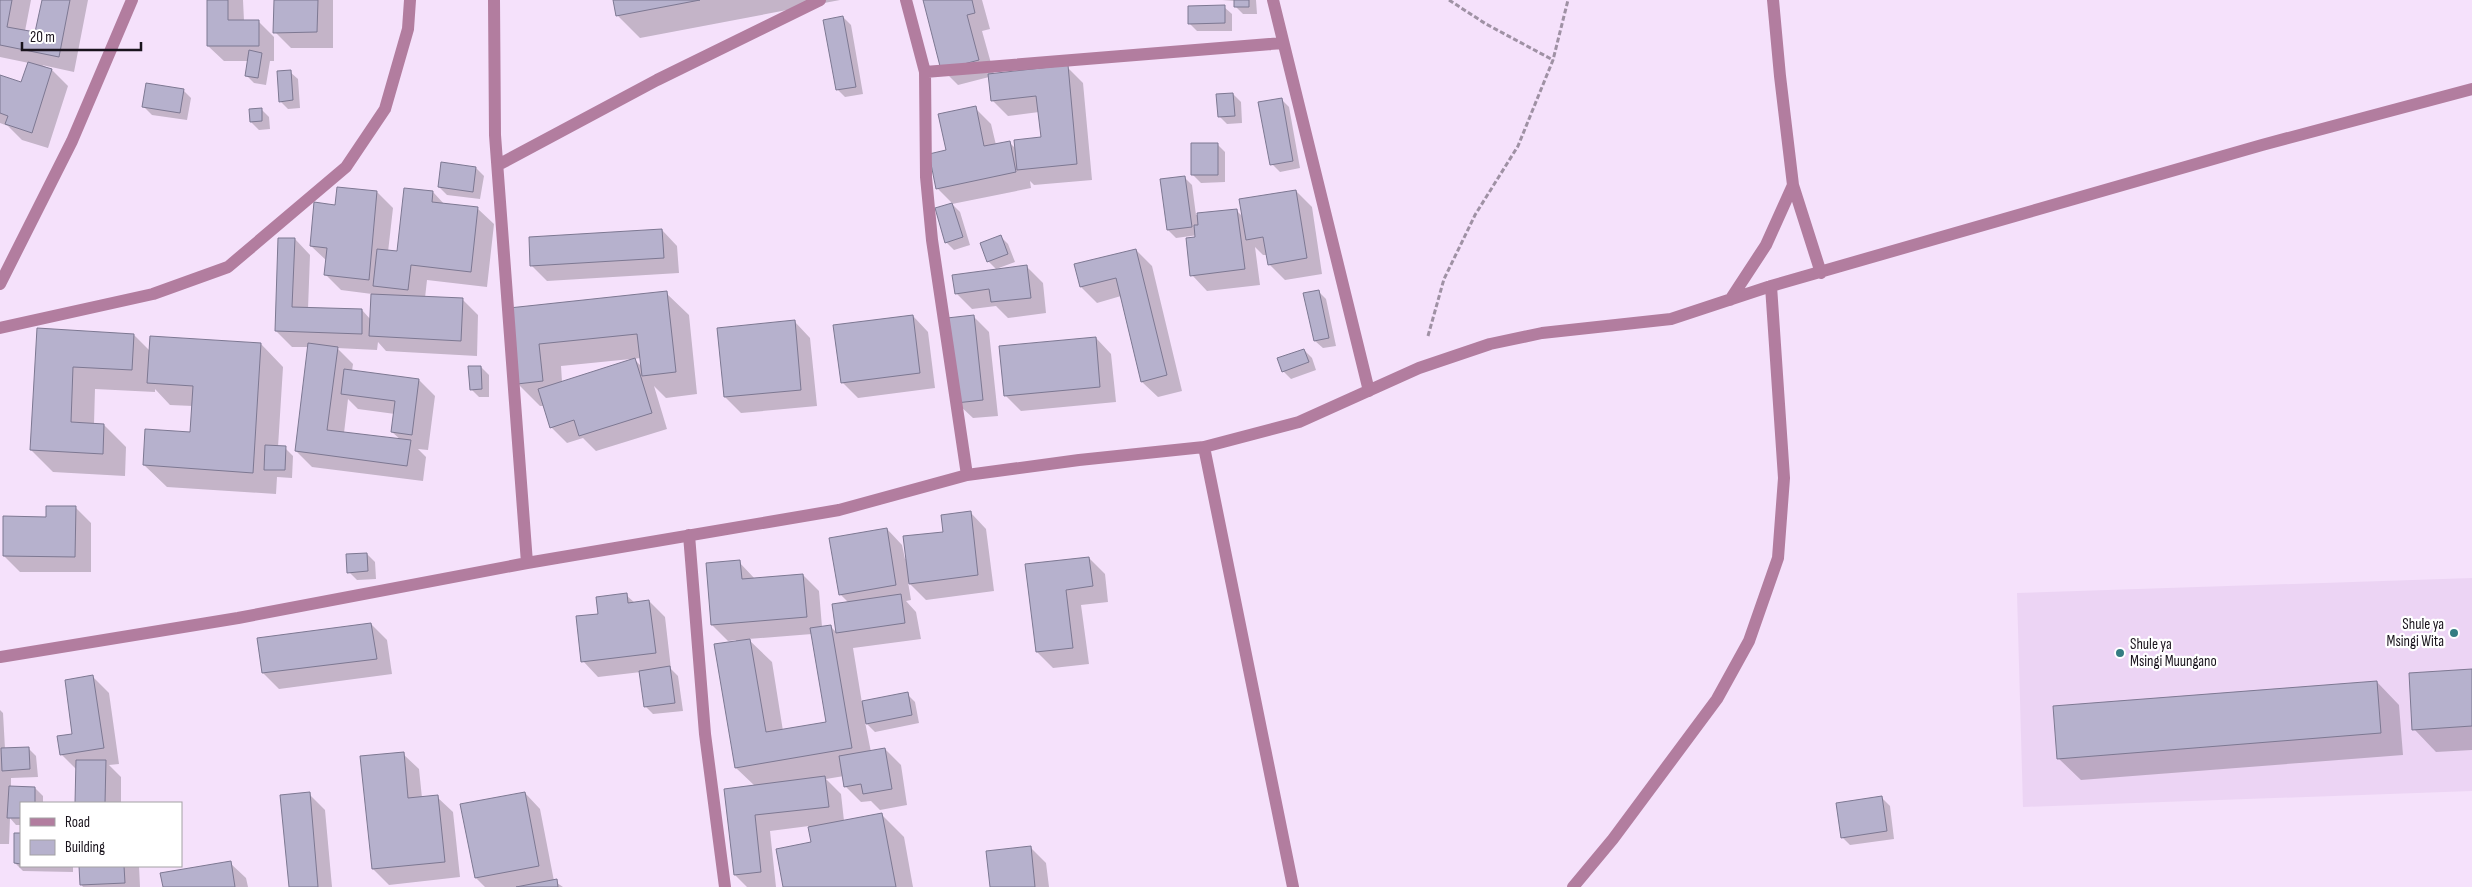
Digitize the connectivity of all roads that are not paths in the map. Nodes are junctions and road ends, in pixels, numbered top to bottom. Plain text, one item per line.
1 (132, 0) edge
2 (410, 0) edge
3 (494, 0) edge
4 (820, 0) edge
5 (906, 0) edge
6 (1273, 0) edge
7 (1773, 0) edge
8 (1282, 43) junction
9 (926, 72) junction
10 (2472, 88) edge
11 (498, 164) junction
12 (1793, 185) junction
13 (1820, 273) junction
14 (0, 284) edge
15 (1770, 286) junction
16 (1730, 300) junction
17 (0, 328) edge
18 (1370, 391) junction
19 (1204, 447) junction
20 (967, 475) junction
21 (689, 534) junction
22 (527, 563) junction
23 (0, 657) edge
24 (725, 887) edge
25 (1293, 887) edge
26 (1573, 887) edge

1 - 14 street
2 - 17 street
3 - 11 street
4 - 11 street
5 - 9 street
6 - 8 street
7 - 12 street
8 - 9 street
8 - 18 street
9 - 20 street
10 - 13 street
11 - 22 street
12 - 13 street
12 - 16 street
13 - 15 street
15 - 16 street
15 - 26 street
16 - 18 street
18 - 19 street
19 - 20 street
19 - 25 street
20 - 21 street
21 - 22 street
21 - 24 street
22 - 23 street

